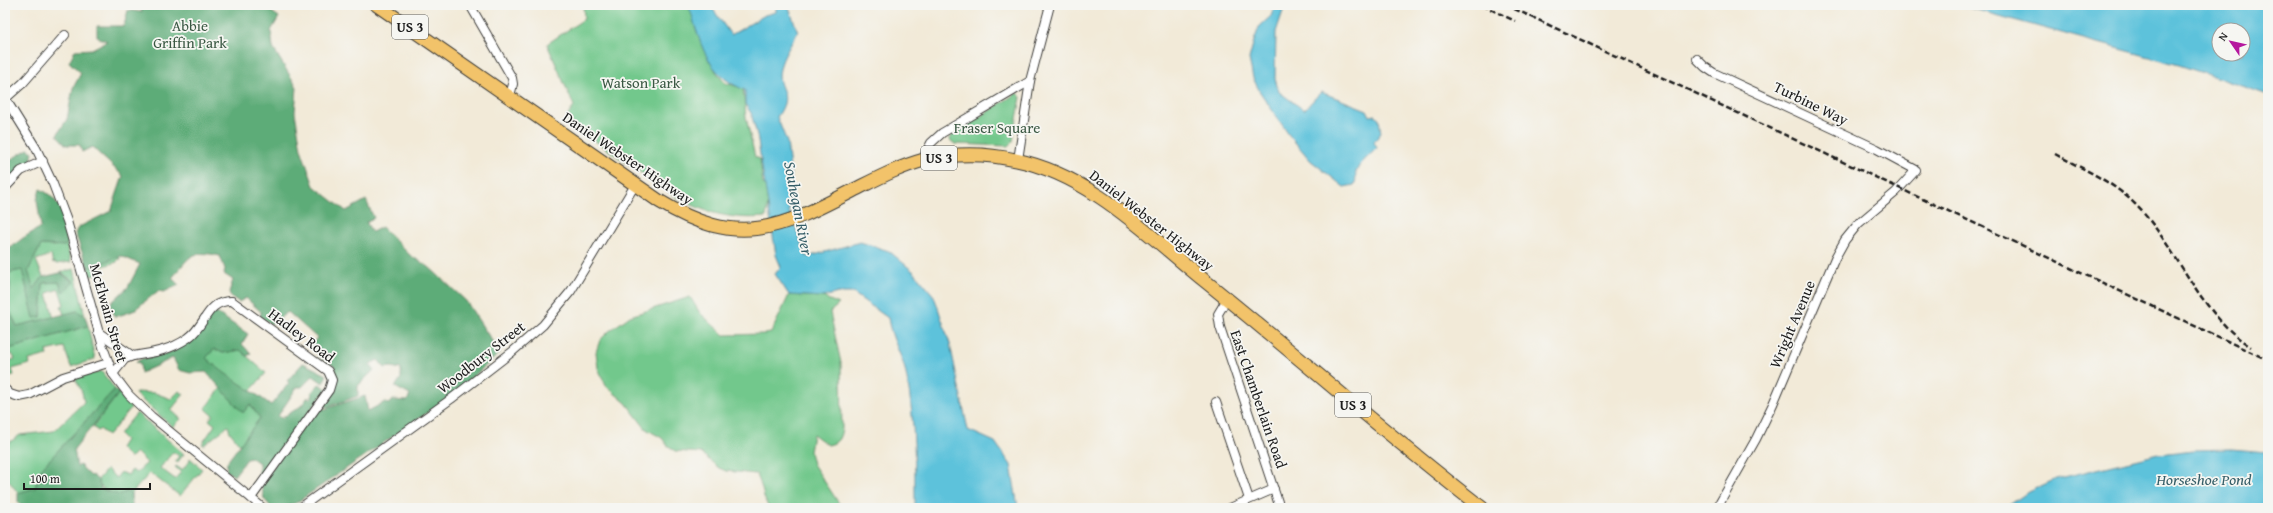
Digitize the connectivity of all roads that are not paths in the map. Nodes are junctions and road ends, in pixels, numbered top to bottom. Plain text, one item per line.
1 (377, 5) edge
2 (470, 5) edge
3 (1050, 5) edge
4 (65, 35) dead end
5 (1697, 59) dead end
6 (1030, 81) junction
7 (510, 96) junction
8 (5, 98) edge
9 (1018, 160) junction
10 (43, 161) junction
11 (922, 161) junction
12 (1916, 170) joint
13 (635, 185) junction
14 (5, 188) edge
15 (1227, 299) junction
16 (98, 332) junction
17 (133, 356) junction
18 (108, 363) junction
19 (113, 374) junction
20 (5, 389) edge
21 (1216, 402) dead end
22 (1274, 489) junction
23 (250, 498) junction
24 (1249, 499) junction
25 (263, 508) edge
26 (300, 508) edge
27 (1230, 508) edge
28 (1280, 508) edge
29 (1482, 508) edge
30 (1717, 508) edge

1 - 7 main road, Daniel Webster Highway / US 3
2 - 7 street
3 - 6 street
4 - 8 street
5 - 12 street, Turbine Way
6 - 9 street
6 - 11 street
7 - 13 main road, Daniel Webster Highway / US 3
8 - 10 street, McElwain Street
9 - 11 main road, Daniel Webster Highway / US 3
9 - 15 main road, Daniel Webster Highway / US 3
10 - 14 street
10 - 16 street, McElwain Street
11 - 13 main road, Daniel Webster Highway / US 3
12 - 30 street, Wright Avenue
13 - 26 street, Woodbury Street
15 - 22 street, East Chamberlain Road
15 - 29 main road, Daniel Webster Highway / US 3
16 - 17 street
16 - 18 street, McElwain Street
17 - 19 street, Hadley Road
17 - 23 street, Hadley Road
18 - 19 street, McElwain Street
18 - 20 street
19 - 23 street, McElwain Street
21 - 24 street
22 - 24 street
22 - 28 street, East Chamberlain Road
23 - 25 street, McElwain Street
24 - 27 street

